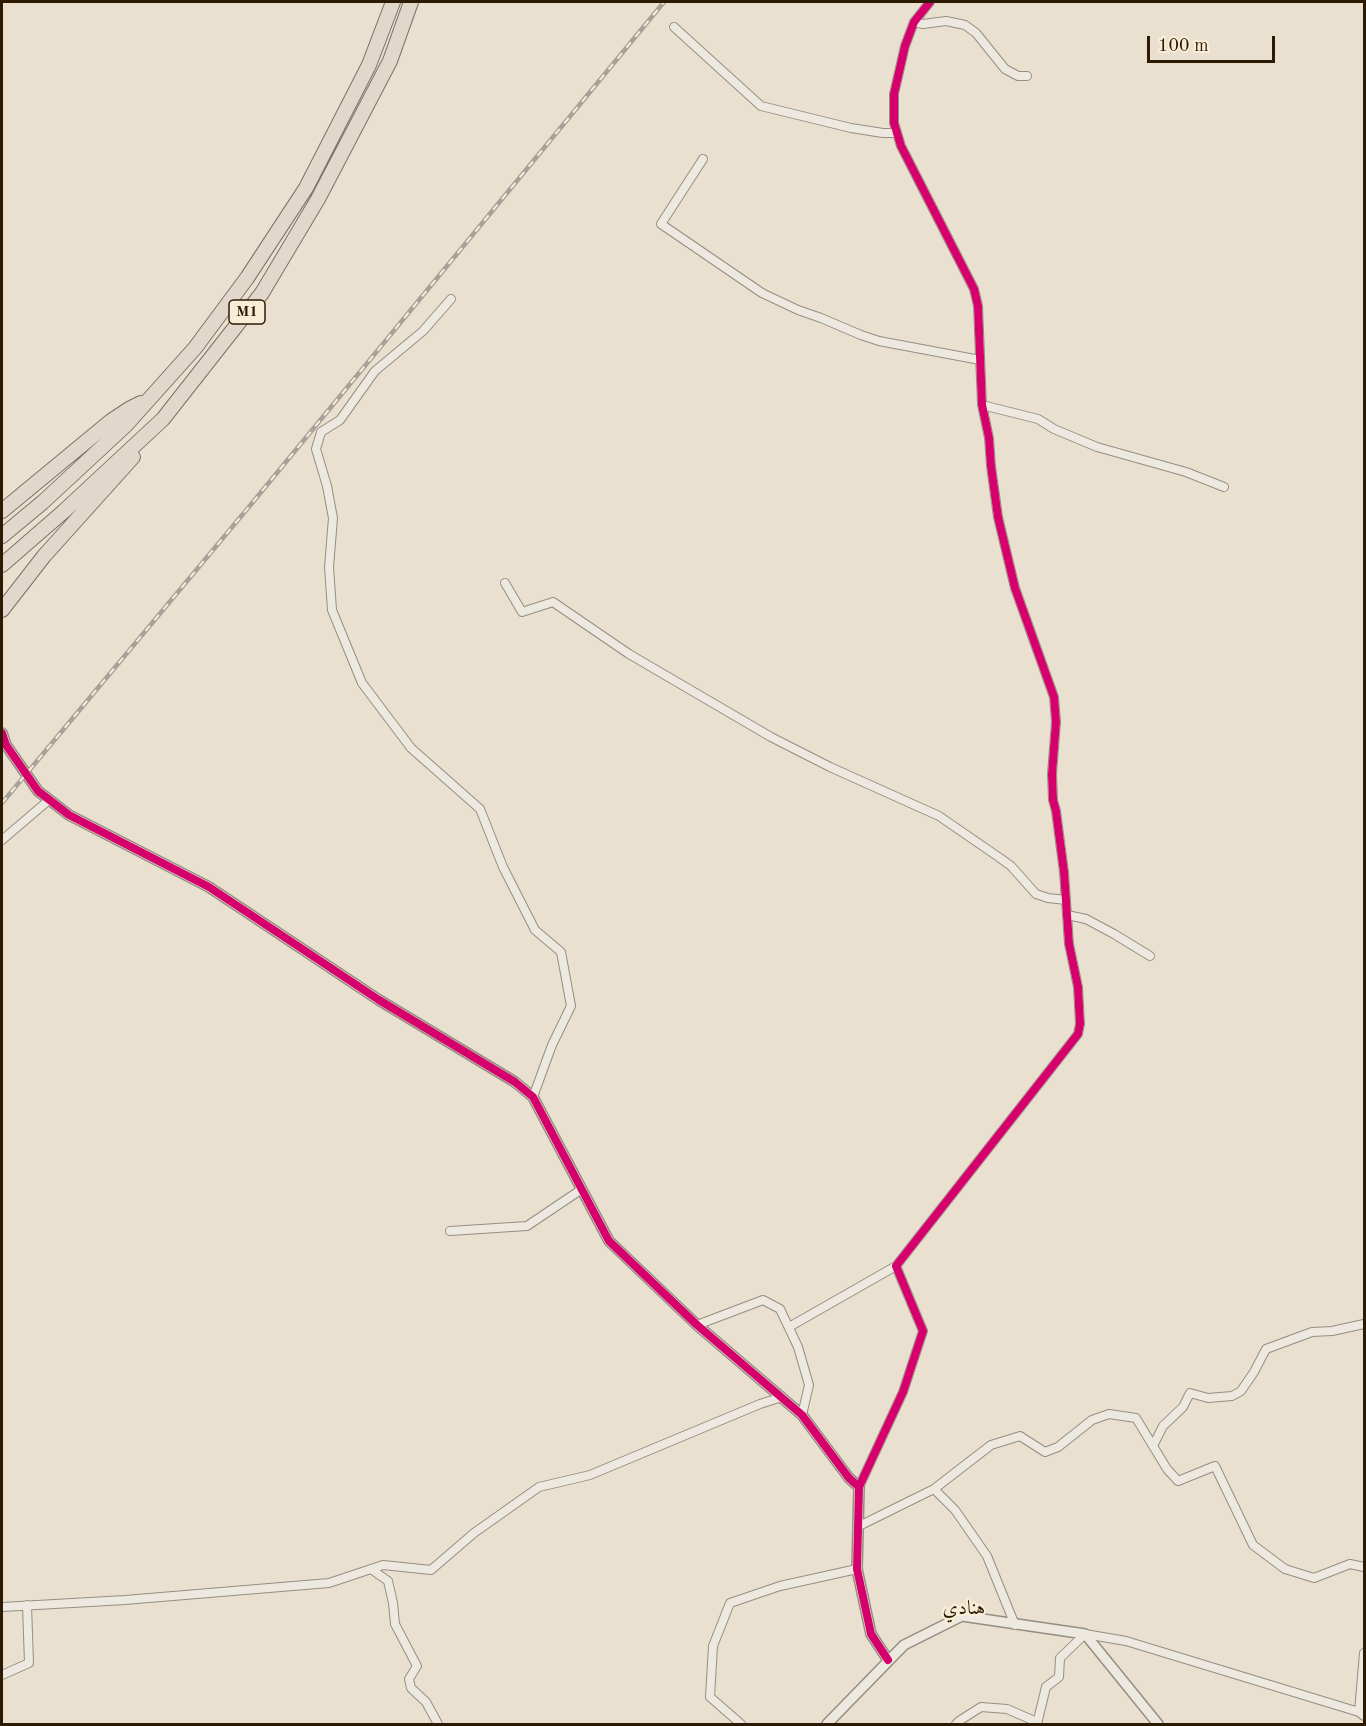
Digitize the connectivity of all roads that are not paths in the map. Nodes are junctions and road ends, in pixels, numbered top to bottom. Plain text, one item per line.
1 (393, 2) edge
2 (411, 2) edge
3 (930, 2) edge
4 (914, 22) junction
5 (674, 27) dead end
6 (1027, 76) dead end
7 (896, 133) junction
8 (703, 159) dead end
9 (451, 299) dead end
10 (980, 360) junction
11 (149, 400) junction
12 (982, 405) junction
13 (163, 419) junction
14 (1224, 487) dead end
15 (2, 511) edge
16 (2, 536) edge
17 (2, 565) edge
18 (505, 583) dead end
19 (2, 610) edge
20 (2, 733) edge
21 (49, 800) junction
22 (2, 840) edge
23 (1066, 900) junction
24 (1068, 915) junction
25 (1150, 956) dead end
26 (533, 1097) junction
27 (582, 1189) junction
28 (450, 1231) dead end
29 (896, 1266) junction
30 (1365, 1324) edge
31 (697, 1325) junction
32 (789, 1327) junction
33 (782, 1397) junction
34 (801, 1415) junction
35 (1153, 1446) junction
36 (858, 1486) junction
37 (934, 1489) junction
38 (859, 1526) junction
39 (1365, 1567) edge
40 (371, 1569) junction
41 (857, 1569) junction
42 (27, 1605) junction
43 (2, 1607) edge
44 (1016, 1625) junction
45 (1085, 1634) junction
46 (1365, 1653) edge
47 (888, 1660) junction
48 (2, 1675) edge
49 (1362, 1714) edge
50 (1037, 1723) edge
51 (438, 1725) edge
52 (741, 1725) edge
53 (828, 1725) edge
54 (956, 1725) edge
55 (1158, 1725) edge

1 - 11 highway, M1
2 - 13 highway, M1
3 - 4 street
4 - 6 street
4 - 7 street
5 - 7 street
7 - 10 street
8 - 10 street
9 - 26 street
10 - 12 street
11 - 15 highway
11 - 16 highway, M1
12 - 14 street
12 - 23 street
13 - 17 highway, M1
13 - 19 highway
18 - 23 street
20 - 21 street
21 - 22 street
21 - 26 street
23 - 24 street
24 - 25 street
24 - 29 street
26 - 27 street
27 - 28 street
27 - 31 street
29 - 32 street
29 - 36 street
30 - 35 street
31 - 32 street
31 - 33 street
32 - 34 street
33 - 34 street
33 - 40 street
34 - 36 street
35 - 37 street
35 - 39 street
36 - 38 street
37 - 38 street
37 - 44 street
38 - 41 street
40 - 42 street
40 - 51 street
41 - 47 street
41 - 52 street
42 - 43 street
42 - 48 street
44 - 45 street
44 - 47 street
45 - 49 street
45 - 50 street
45 - 55 street
46 - 49 street
47 - 53 street
50 - 54 street

